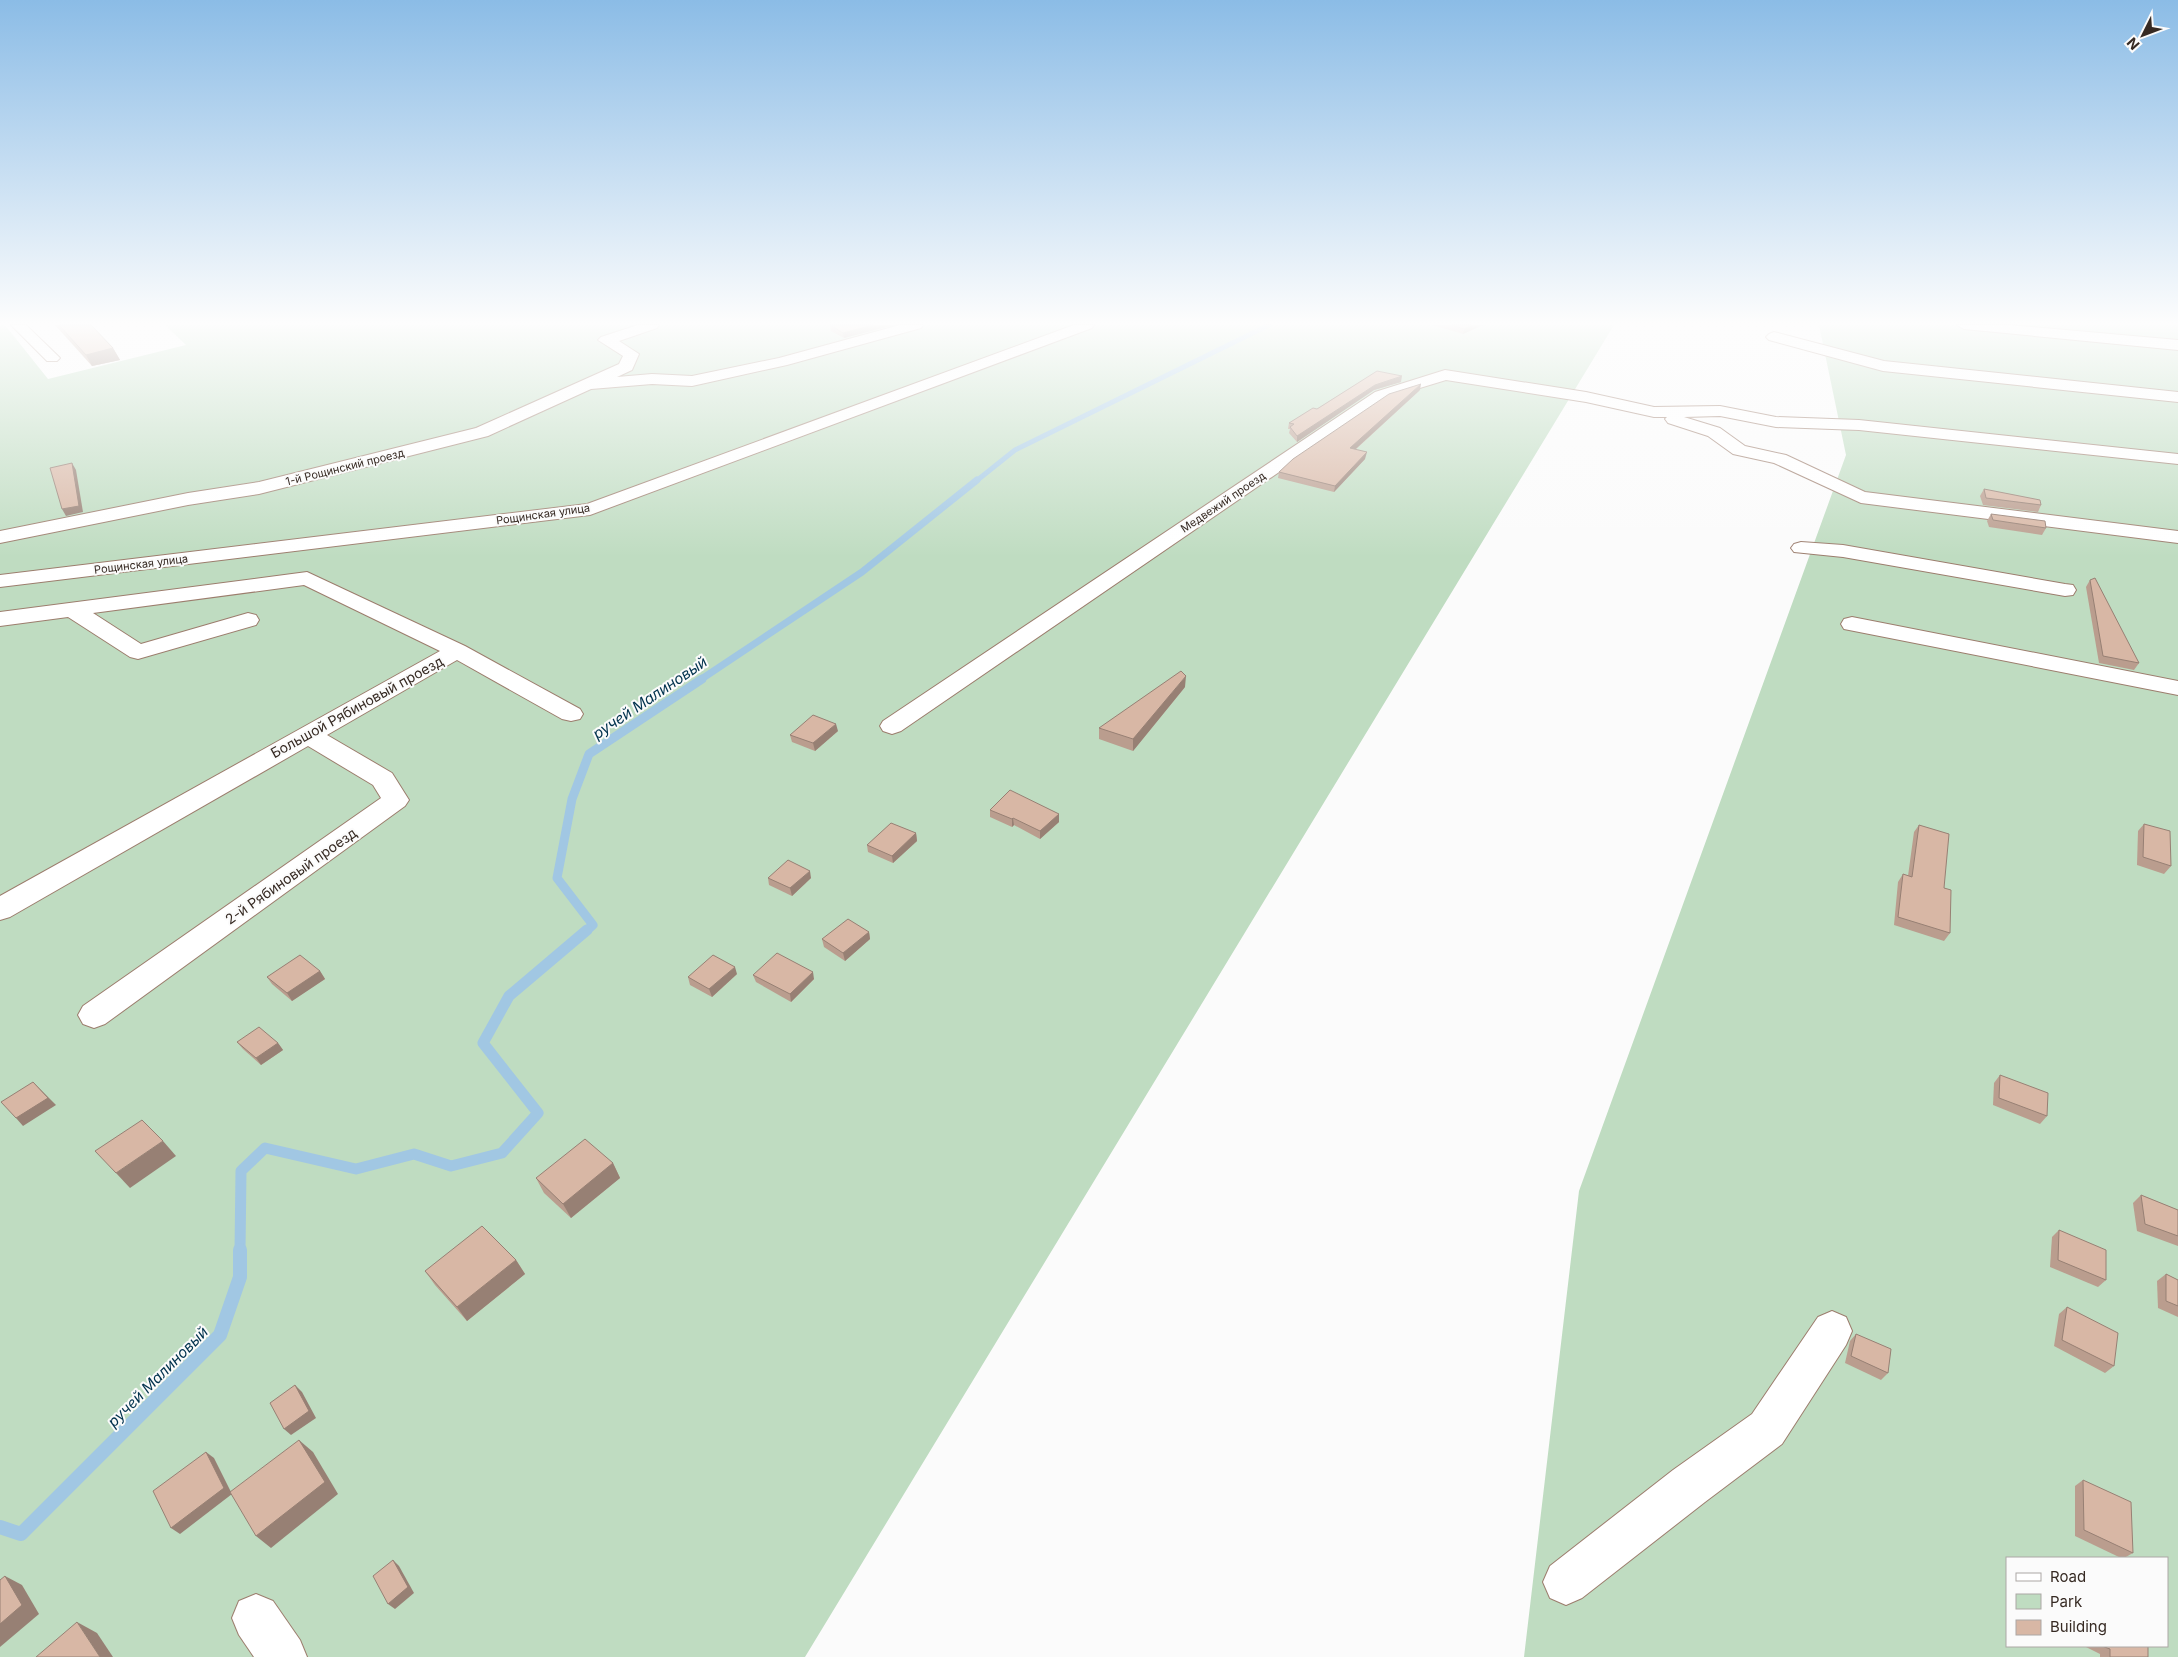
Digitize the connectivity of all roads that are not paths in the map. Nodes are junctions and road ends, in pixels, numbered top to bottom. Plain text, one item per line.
1 (548, 402) edge
2 (878, 402) edge
3 (1370, 402) edge
4 (1610, 402) edge
5 (1654, 412) junction
6 (2178, 459) edge
7 (0, 537) edge
8 (2178, 537) edge
9 (1801, 548) dead end
10 (0, 581) edge
11 (2065, 590) dead end
12 (71, 609) junction
13 (0, 619) edge
14 (248, 620) dead end
15 (1852, 624) dead end
16 (456, 651) junction
17 (2178, 688) edge
18 (571, 714) dead end
19 (892, 726) dead end
20 (308, 735) junction
21 (0, 909) edge
22 (94, 1015) dead end
23 (1832, 1331) dead end
24 (1566, 1582) dead end
25 (256, 1618) dead end
26 (283, 1657) edge

1 - 7 street, 1-й Рощинский проезд
2 - 10 street, Рощинская улица
3 - 19 street, Медвежий проезд
4 - 5 street, Медвежий проезд
5 - 6 street
5 - 8 street
9 - 11 street
12 - 13 street, Большой Рябиновый проезд
12 - 14 street
12 - 16 street, Большой Рябиновый проезд
15 - 17 street
16 - 18 street
16 - 20 street, Большой Рябиновый проезд
20 - 21 street, Большой Рябиновый проезд
20 - 22 street, 2-й Рябиновый проезд
23 - 24 street
25 - 26 street

